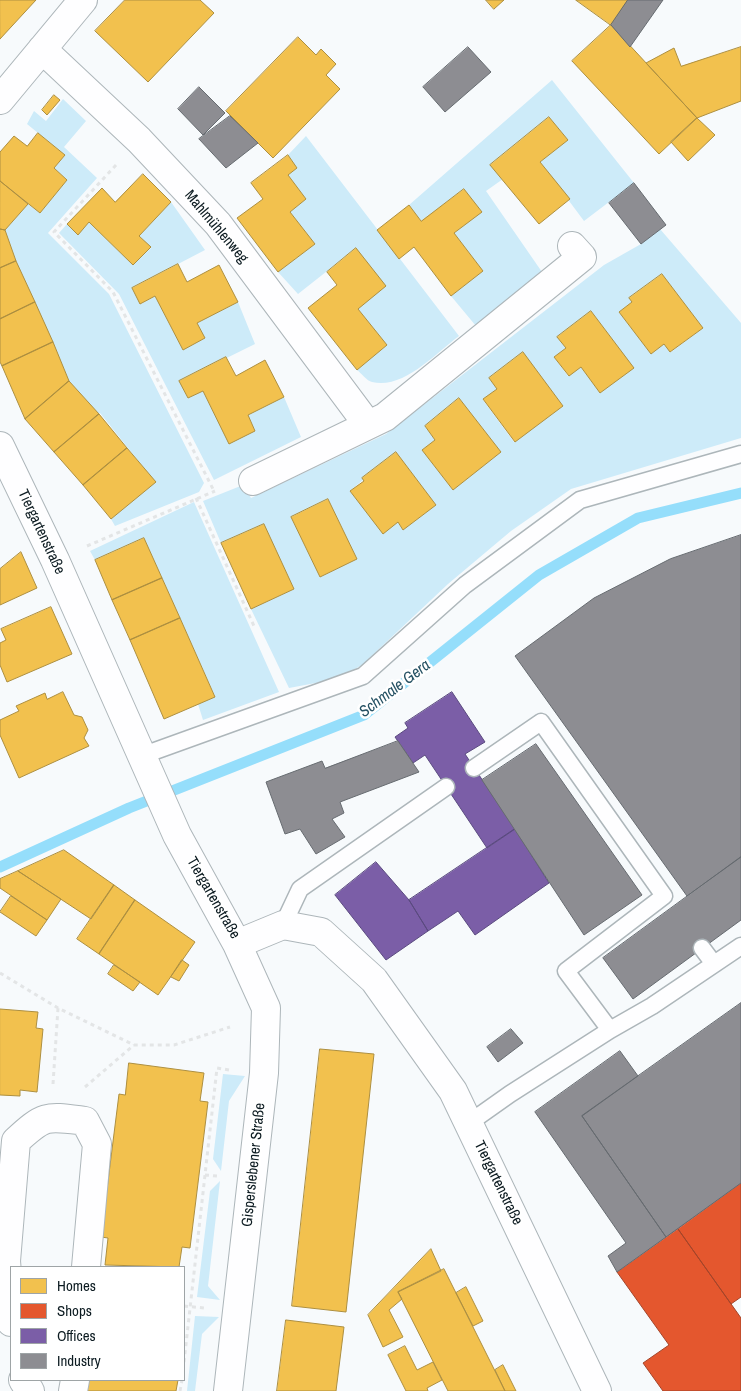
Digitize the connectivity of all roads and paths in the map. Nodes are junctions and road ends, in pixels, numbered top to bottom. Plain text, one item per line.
1 (83, 0) edge
2 (42, 49) junction
3 (0, 100) edge
4 (139, 140) junction
5 (572, 246) dead end
6 (368, 425) junction
7 (0, 446) edge
8 (741, 454) edge
9 (253, 481) joint
10 (214, 491) junction
11 (196, 498) junction
12 (55, 560) junction
13 (254, 626) dead end
14 (143, 761) junction
15 (474, 768) dead end
16 (446, 787) dead end
17 (283, 925) junction
18 (237, 944) junction
19 (741, 946) edge
20 (702, 948) dead end
21 (714, 964) junction
22 (0, 973) edge
23 (58, 1008) junction
24 (266, 1008) junction
25 (610, 1030) junction
26 (134, 1045) junction
27 (113, 1063) dead end
28 (264, 1073) junction
29 (51, 1116) junction
30 (469, 1123) junction
31 (86, 1266) edge
32 (10, 1310) edge
33 (185, 1353) edge
34 (228, 1391) edge
35 (598, 1391) edge

1 - 2 street
2 - 3 street
2 - 4 street, Mahlmühlenweg
4 - 6 street, Mahlmühlenweg
4 - 10 path
5 - 6 street
6 - 9 street
7 - 12 street, Tiergartenstraße
8 - 14 lane
9 - 10 path
10 - 11 path
11 - 12 path
11 - 13 path
12 - 14 street, Tiergartenstraße
14 - 18 street, Tiergartenstraße
15 - 25 lane
16 - 17 lane
17 - 18 street, Tiergartenstraße
17 - 30 street, Tiergartenstraße
18 - 24 street, Gisperslebener Straße
19 - 21 lane
20 - 21 lane
21 - 25 lane
22 - 23 path
23 - 26 path
23 - 29 path
24 - 26 path
24 - 28 street, Gisperslebener Straße
25 - 30 lane
26 - 27 path
28 - 33 path
28 - 34 street, Gisperslebener Straße
29 - 31 street
29 - 32 street
30 - 35 street, Tiergartenstraße

